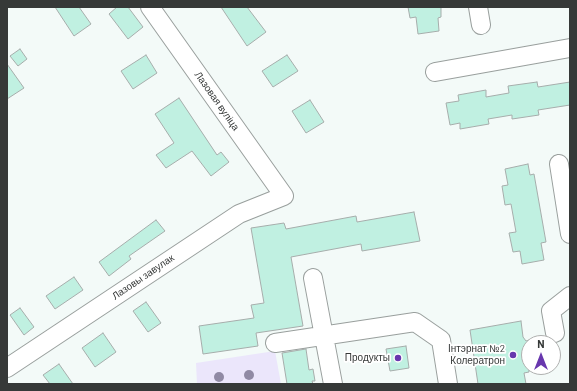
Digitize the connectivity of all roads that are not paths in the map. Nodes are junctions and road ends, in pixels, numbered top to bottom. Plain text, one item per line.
1 (150, 7) edge
2 (478, 7) edge
3 (481, 25) dead end
4 (570, 48) edge
5 (434, 72) dead end
6 (559, 164) dead end
7 (284, 196) joint
8 (570, 234) edge
9 (313, 278) dead end
10 (570, 296) edge
11 (555, 333) dead end
12 (324, 335) junction
13 (275, 343) dead end
14 (7, 368) edge
15 (333, 384) edge
16 (448, 384) edge

1 - 7 street, Лазовая вуліца
2 - 3 street
4 - 5 street
6 - 8 street
7 - 14 street, Лазовы завулак
9 - 12 street
10 - 11 street
12 - 13 street
12 - 15 street
12 - 16 street

